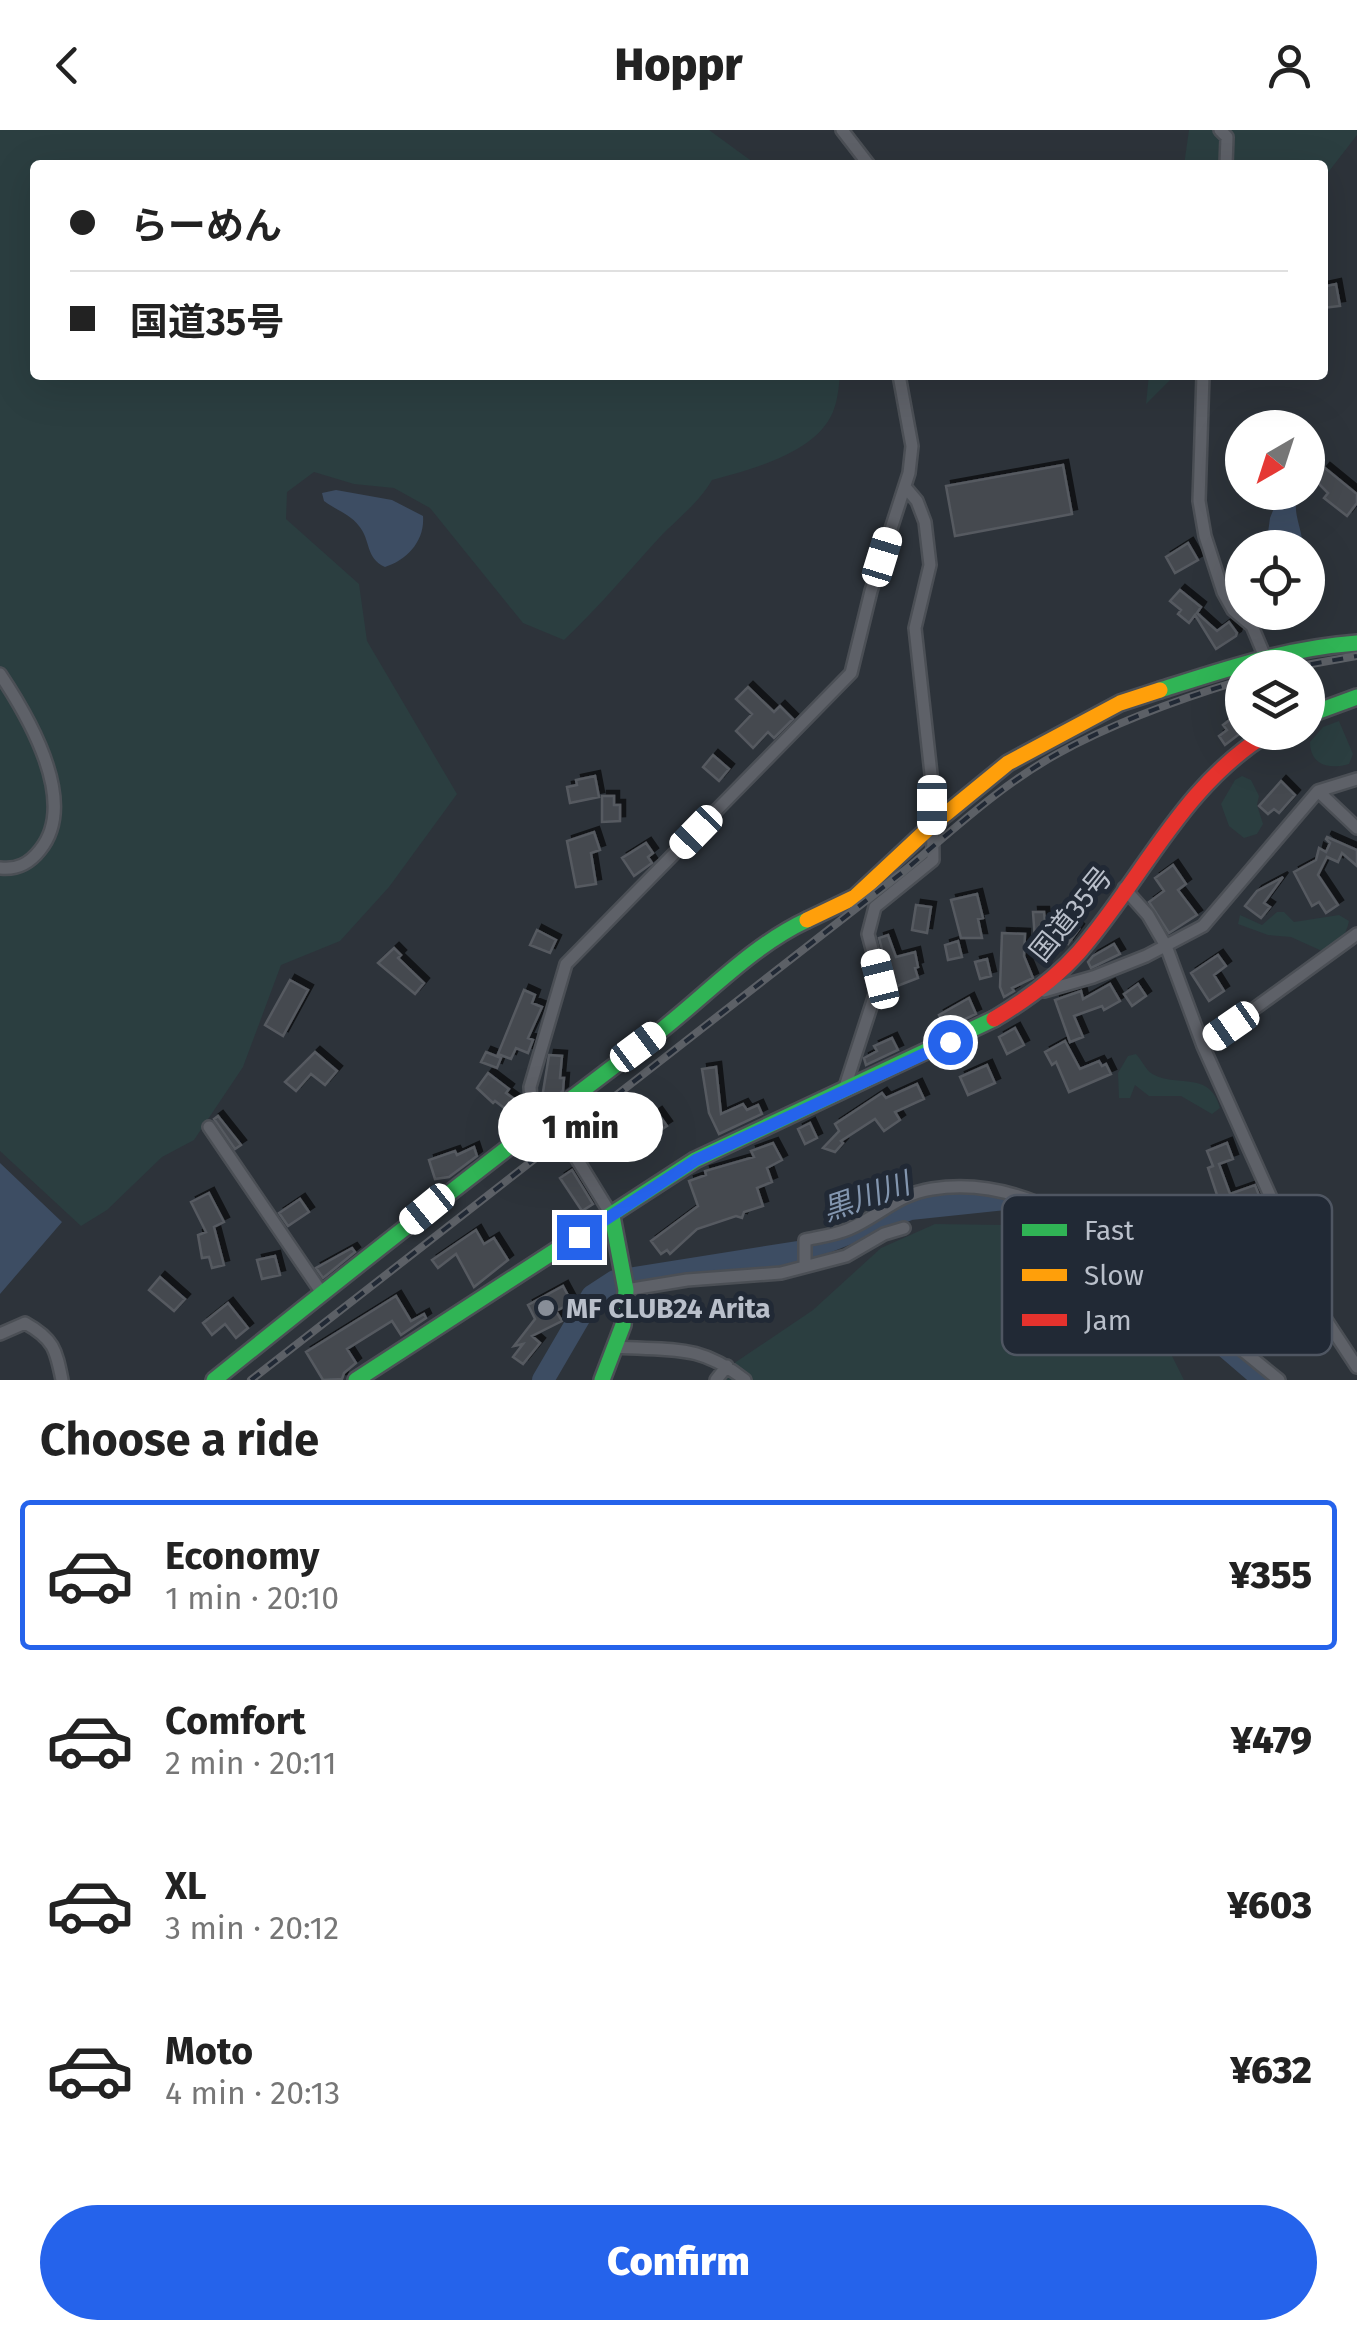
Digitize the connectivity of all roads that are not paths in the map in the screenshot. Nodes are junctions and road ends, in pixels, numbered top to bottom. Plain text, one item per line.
1 (842, 130) edge
2 (1220, 130) edge
3 (865, 160) edge
4 (1226, 160) edge
5 (901, 380) edge
6 (1204, 380) edge
7 (906, 488) junction
8 (1357, 643) edge
9 (1262, 650) edge
10 (1294, 650) edge
11 (1225, 670) edge
12 (0, 674) edge
13 (1357, 697) edge
14 (1325, 709) edge
15 (1240, 750) edge
16 (1357, 779) edge
17 (1318, 792) junction
18 (932, 826) junction
19 (1357, 828) edge
20 (0, 868) edge
21 (1124, 888) junction
22 (1357, 934) edge
23 (1166, 946) junction
24 (1037, 993) junction
25 (1203, 1046) junction
26 (843, 1093) junction
27 (548, 1119) junction
28 (209, 1127) dead end
29 (569, 1146) tunnel mouth
30 (1003, 1195) edge
31 (1270, 1195) edge
32 (612, 1216) junction
33 (904, 1228) dead end
34 (805, 1265) junction
35 (626, 1290) junction
36 (322, 1292) junction
37 (1332, 1326) edge
38 (0, 1334) edge
39 (616, 1347) junction
40 (1248, 1355) edge
41 (1355, 1359) edge
42 (727, 1366) junction
43 (62, 1380) edge
44 (214, 1380) edge
45 (356, 1380) edge
46 (602, 1380) edge
47 (716, 1380) edge
48 (744, 1380) edge
49 (1279, 1380) edge

1 - 3 street
2 - 4 street
5 - 7 street
6 - 9 street
7 - 18 street
7 - 27 street
8 - 10 main road
11 - 18 main road
12 - 20 street
13 - 14 main road
15 - 21 main road, 国道35号
16 - 17 street
17 - 19 street
17 - 23 street
18 - 26 street
18 - 27 main road
21 - 23 street
21 - 24 main road, 国道35号
22 - 25 street
23 - 24 street
23 - 25 street
24 - 26 main road, 国道35号
25 - 31 street
26 - 32 main road, 国道35号
27 - 36 main road
28 - 36 street
29 - 32 street
30 - 34 street
32 - 35 main road
32 - 45 main road, 国道35号
33 - 34 street
34 - 35 street
35 - 39 main road
36 - 44 main road
37 - 41 street
38 - 43 street
39 - 42 street
39 - 46 main road
40 - 49 street
42 - 47 street
42 - 48 street

